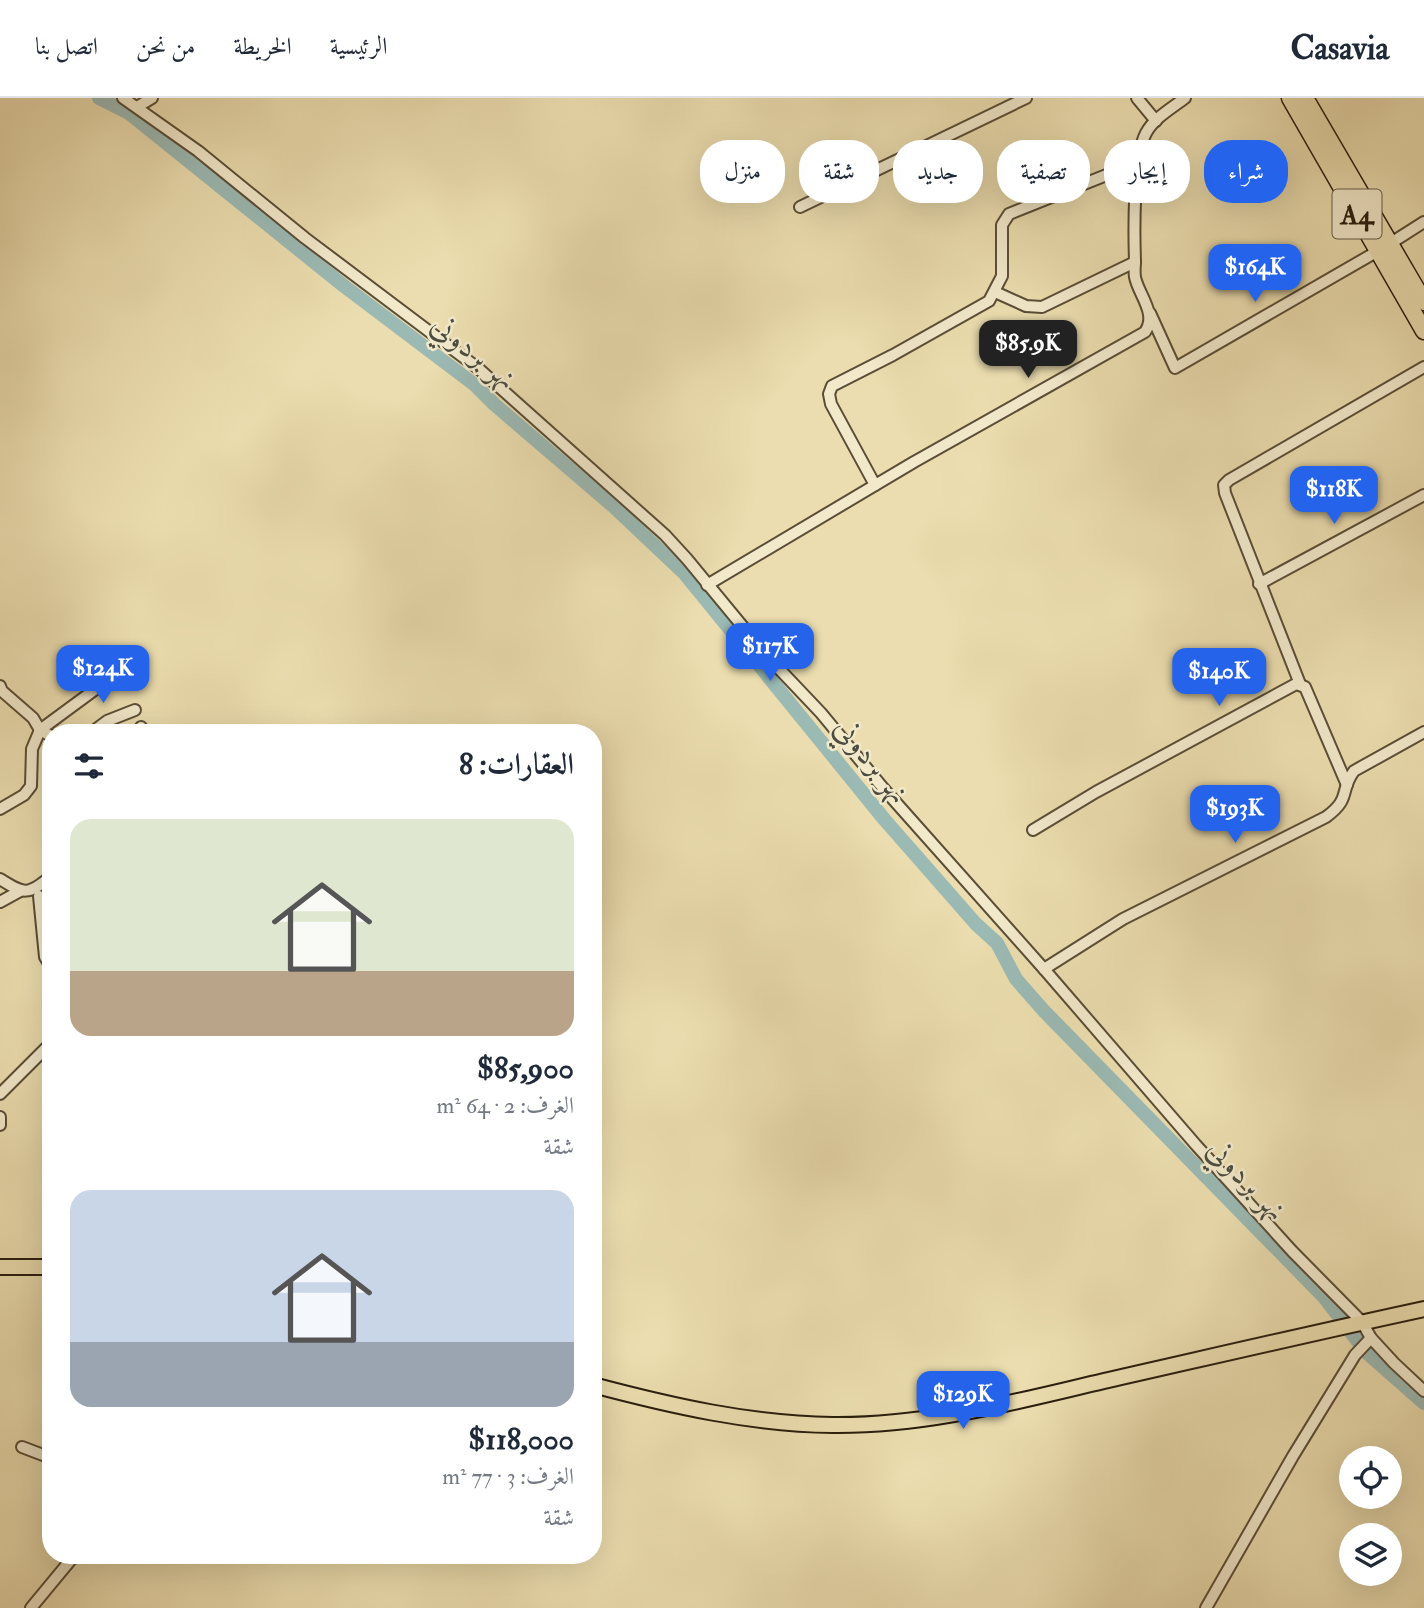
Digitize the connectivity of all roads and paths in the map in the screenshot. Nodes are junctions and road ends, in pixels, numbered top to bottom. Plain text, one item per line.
1 (123, 98) edge
2 (152, 98) edge
3 (1026, 98) edge
4 (1137, 98) edge
5 (1185, 98) edge
6 (1290, 98) edge
7 (1306, 98) edge
8 (137, 107) junction
9 (1156, 121) junction
10 (1143, 140) edge
11 (1104, 176) edge
12 (1136, 203) edge
13 (800, 207) dead end
14 (1424, 222) edge
15 (1385, 247) junction
16 (1135, 262) junction
17 (995, 292) junction
18 (1424, 302) edge
19 (1147, 306) junction
20 (1424, 331) edge
21 (1424, 367) edge
22 (875, 485) junction
23 (1424, 495) edge
24 (1259, 584) junction
25 (707, 585) junction
26 (1300, 684) junction
27 (0, 686) edge
28 (97, 688) dead end
29 (135, 710) dead end
30 (48, 724) edge
31 (103, 724) edge
32 (40, 730) joint
33 (1424, 732) edge
34 (1347, 785) junction
35 (0, 810) edge
36 (1034, 830) dead end
37 (0, 879) edge
38 (42, 883) edge
39 (30, 893) junction
40 (42, 898) edge
41 (0, 902) edge
42 (42, 944) edge
43 (1044, 969) junction
44 (42, 1053) edge
45 (0, 1094) edge
46 (0, 1117) edge
47 (0, 1125) edge
48 (42, 1266) edge
49 (0, 1267) edge
50 (1424, 1309) edge
51 (1358, 1323) junction
52 (1367, 1341) junction
53 (602, 1387) edge
54 (1424, 1391) edge
55 (22, 1447) dead end
56 (42, 1455) edge
57 (67, 1564) edge
58 (31, 1608) edge
59 (1206, 1608) edge

1 - 8 street
2 - 8 street
3 - 13 street
4 - 9 street
5 - 9 street
6 - 15 highway, A4
7 - 15 highway, A4
8 - 25 street
9 - 10 street
11 - 17 street
12 - 16 street
14 - 15 street
15 - 18 highway, A4
15 - 19 street
15 - 20 highway, A4
16 - 17 street
16 - 19 street
17 - 22 street
19 - 22 street
21 - 24 street
22 - 25 street
23 - 24 street
24 - 26 street
25 - 43 street
26 - 34 street
26 - 36 street
27 - 32 street
28 - 30 street
29 - 31 street
32 - 35 street
33 - 34 street
34 - 43 street
37 - 39 street
38 - 39 street
39 - 40 street
39 - 41 street
39 - 42 street
43 - 51 street
44 - 45 street
46 - 47 street
48 - 49 main road
50 - 51 main road
51 - 52 street
51 - 53 main road
52 - 54 street
52 - 59 street
55 - 56 street
57 - 58 street

